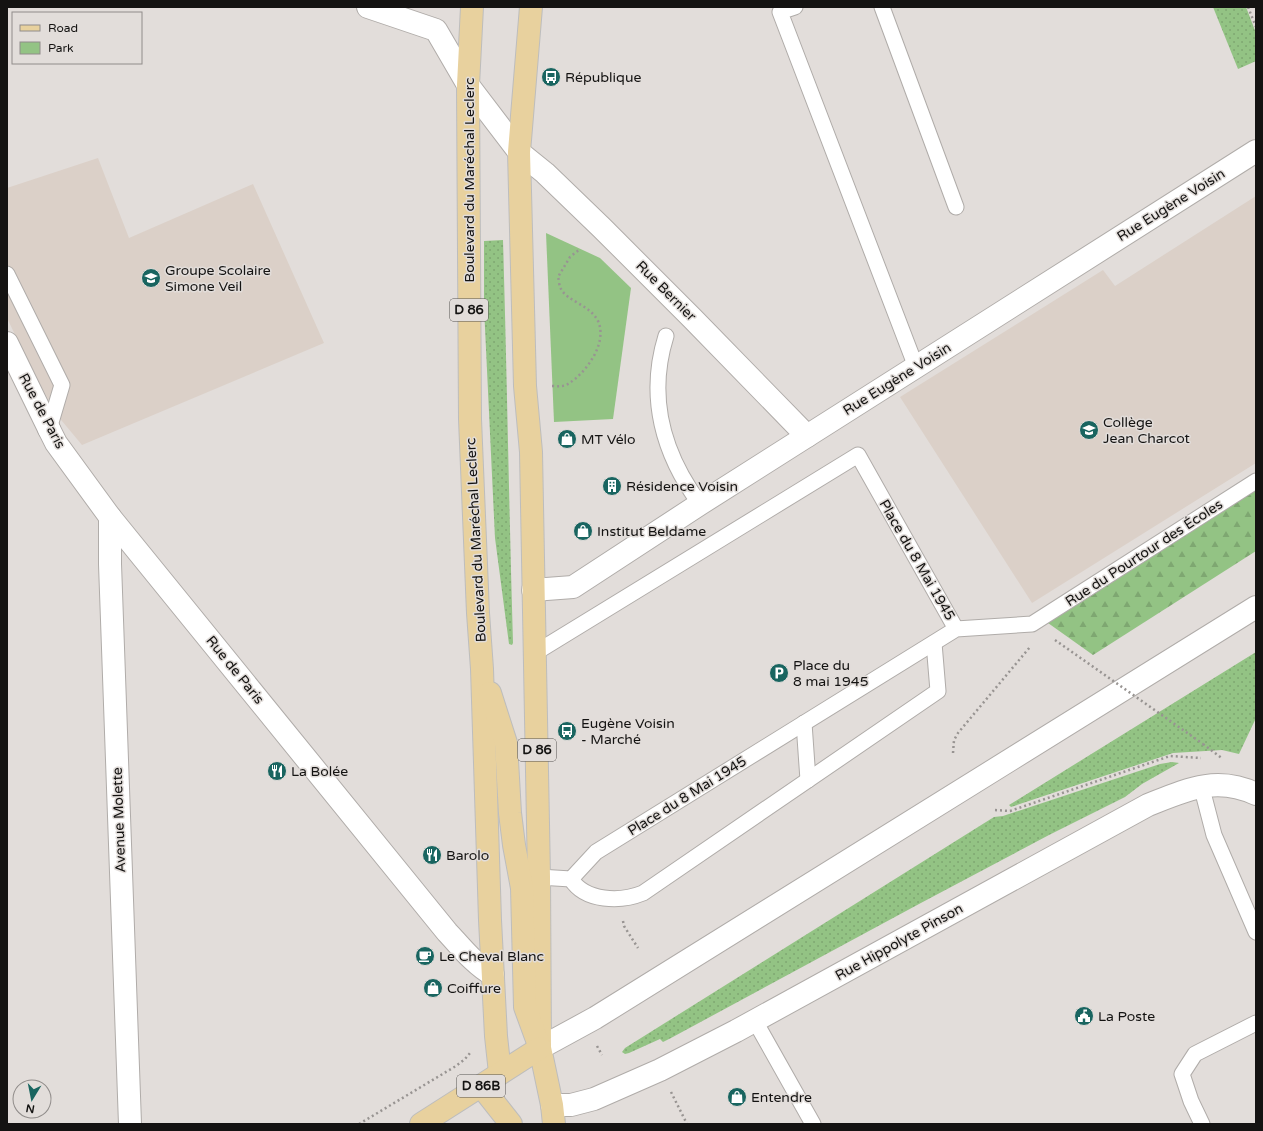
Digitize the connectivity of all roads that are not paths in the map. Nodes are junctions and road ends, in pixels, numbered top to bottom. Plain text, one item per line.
1 (368, 7) edge
2 (472, 7) edge
3 (531, 7) edge
4 (795, 7) edge
5 (882, 7) edge
6 (468, 85) junction
7 (1256, 151) edge
8 (519, 152) junction
9 (956, 207) dead end
10 (7, 274) edge
11 (666, 336) dead end
12 (7, 343) edge
13 (916, 367) junction
14 (49, 428) junction
15 (807, 436) junction
16 (1256, 481) edge
17 (700, 504) junction
18 (110, 516) junction
19 (533, 590) junction
20 (1256, 607) edge
21 (956, 629) junction
22 (934, 643) junction
23 (535, 653) junction
24 (482, 669) junction
25 (804, 723) junction
26 (808, 780) junction
27 (1201, 785) junction
28 (1253, 788) edge
29 (539, 877) junction
30 (571, 879) junction
31 (1256, 932) edge
32 (493, 975) junction
33 (755, 1021) junction
34 (1256, 1023) edge
35 (540, 1048) junction
36 (500, 1073) junction
37 (481, 1086) junction
38 (553, 1114) edge
39 (130, 1124) edge
40 (421, 1124) edge
41 (511, 1124) edge
42 (813, 1124) edge
43 (1202, 1124) edge

1 - 6 street, Rue Bernier
2 - 6 main road, Boulevard du Maréchal Leclerc / D 86
3 - 8 main road, D 86
4 - 13 lane
5 - 9 lane
6 - 8 street, Rue Bernier
6 - 24 main road, Boulevard du Maréchal Leclerc / D 86
7 - 13 street, Rue Eugène Voisin
8 - 15 street, Rue Bernier
8 - 19 main road, D 86
10 - 14 lane
11 - 17 lane
12 - 14 street, Rue de Paris
13 - 15 street, Rue Eugène Voisin
14 - 18 street, Rue de Paris
15 - 17 street, Rue Eugène Voisin
16 - 21 lane, Rue du Pourtour des Écoles
17 - 19 street, Rue Eugène Voisin
18 - 32 street, Rue de Paris
18 - 39 street, Avenue Molette
19 - 23 main road, D 86
20 - 35 street
21 - 22 lane, Place du 8 Mai 1945
21 - 23 lane, Place du 8 Mai 1945
22 - 25 lane, Place du 8 Mai 1945
22 - 26 lane
23 - 29 main road, D 86
24 - 32 main road, Boulevard du Maréchal Leclerc / D 86
24 - 35 main road
25 - 26 lane
25 - 30 lane, Place du 8 Mai 1945
26 - 30 lane
27 - 28 street, Rue Hippolyte Pinson
27 - 31 lane
27 - 33 street, Rue Hippolyte Pinson
29 - 30 lane
29 - 35 main road, D 86
32 - 36 main road, Boulevard du Maréchal Leclerc / D 86
33 - 38 street, Rue Hippolyte Pinson
33 - 42 lane
34 - 43 lane
35 - 36 main road, D 86B
35 - 38 main road
36 - 37 main road, D 86B
37 - 40 main road, D 86B
37 - 41 main road

